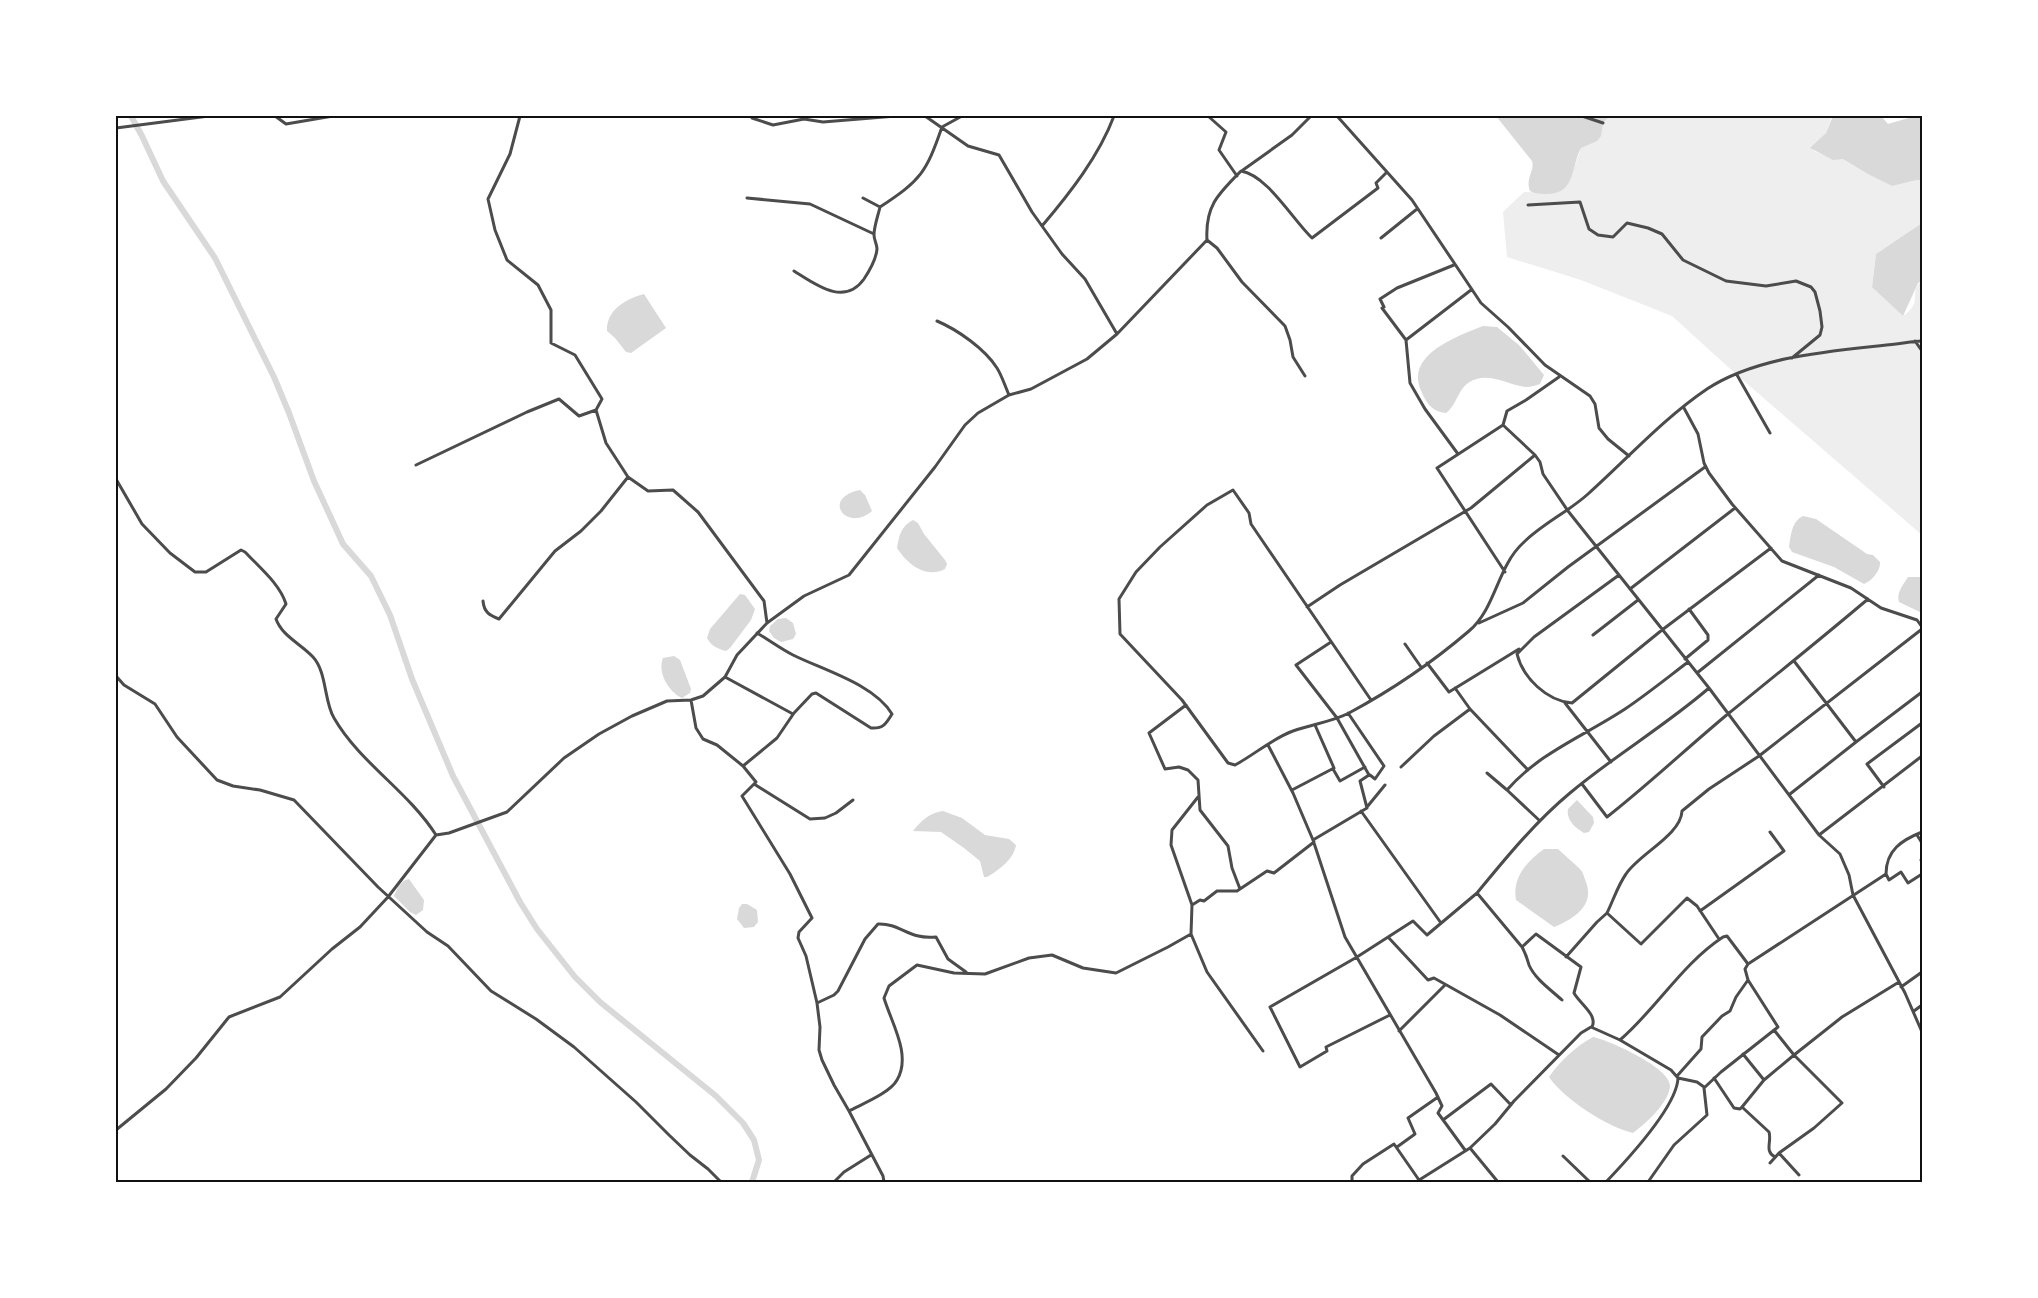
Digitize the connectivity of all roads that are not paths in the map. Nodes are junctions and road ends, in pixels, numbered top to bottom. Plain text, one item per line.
1 (209, 116) edge
2 (275, 116) edge
3 (333, 116) edge
4 (520, 116) edge
5 (896, 116) edge
6 (925, 116) edge
7 (962, 116) edge
8 (1114, 116) edge
9 (1208, 116) edge
10 (1311, 116) edge
11 (1337, 116) edge
12 (1582, 116) edge
13 (752, 118) dead end
14 (1603, 123) dead end
15 (942, 127) junction
16 (116, 128) edge
17 (1241, 171) junction
18 (1386, 173) junction
19 (1237, 176) junction
20 (747, 198) dead end
21 (863, 198) dead end
22 (1528, 205) dead end
23 (880, 207) junction
24 (1417, 209) junction
25 (1042, 226) junction
26 (874, 234) junction
27 (1381, 238) dead end
28 (1207, 240) junction
29 (1455, 265) junction
30 (794, 271) dead end
31 (1471, 290) junction
32 (937, 321) dead end
33 (1117, 334) junction
34 (1406, 340) junction
35 (1915, 341) junction
36 (1923, 341) edge
37 (1923, 351) edge
38 (1791, 359) junction
39 (1737, 375) junction
40 (1305, 376) dead end
41 (1560, 376) junction
42 (1009, 395) junction
43 (1684, 408) junction
44 (596, 410) junction
45 (1503, 425) junction
46 (1770, 433) dead end
47 (1458, 454) junction
48 (1535, 455) junction
49 (1629, 456) junction
50 (416, 465) dead end
51 (1706, 467) junction
52 (628, 477) junction
53 (116, 479) edge
54 (1735, 507) junction
55 (1568, 511) junction
56 (1465, 512) junction
57 (1597, 546) junction
58 (1770, 548) junction
59 (1505, 572) junction
60 (1619, 575) junction
61 (1819, 575) junction
62 (1630, 589) junction
63 (1868, 599) junction
64 (1638, 600) junction
65 (483, 601) dead end
66 (1306, 607) junction
67 (1689, 609) junction
68 (767, 623) junction
69 (1478, 624) junction
70 (1923, 628) edge
71 (1662, 630) junction
72 (758, 633) junction
73 (1593, 635) dead end
74 (1331, 642) junction
75 (1405, 644) dead end
76 (1522, 648) junction
77 (1687, 661) junction
78 (1794, 661) junction
79 (1427, 663) junction
80 (1421, 667) junction
81 (1697, 673) junction
82 (116, 676) edge
83 (724, 677) junction
84 (1455, 688) junction
85 (1709, 688) junction
86 (1923, 692) edge
87 (691, 700) junction
88 (1371, 700) junction
89 (1565, 703) junction
90 (1827, 703) junction
91 (1186, 705) junction
92 (1470, 709) junction
93 (1348, 713) junction
94 (793, 714) junction
95 (1728, 714) junction
96 (1337, 718) junction
97 (1923, 723) edge
98 (1315, 725) junction
99 (1587, 730) junction
100 (1856, 742) junction
101 (1268, 745) junction
102 (1759, 756) junction
103 (1923, 756) edge
104 (1611, 762) junction
105 (743, 766) junction
106 (1365, 767) junction
107 (1401, 767) dead end
108 (1333, 768) junction
109 (1528, 770) junction
110 (1487, 773) dead end
111 (1369, 775) junction
112 (754, 784) junction
113 (1582, 784) junction
114 (1385, 785) dead end
115 (1884, 787) junction
116 (1291, 790) junction
117 (1507, 790) junction
118 (1790, 794) junction
119 (1199, 795) junction
120 (853, 800) dead end
121 (1367, 808) junction
122 (1361, 811) junction
123 (1540, 821) junction
124 (1770, 832) dead end
125 (1923, 832) edge
126 (1917, 834) junction
127 (436, 835) junction
128 (1819, 835) junction
129 (1313, 841) junction
130 (1923, 843) edge
131 (1886, 874) junction
132 (1923, 874) edge
133 (1240, 889) junction
134 (1477, 894) junction
135 (1853, 895) junction
136 (388, 897) junction
137 (1192, 905) junction
138 (1700, 911) junction
139 (1607, 913) junction
140 (1441, 923) junction
141 (1191, 934) junction
142 (1388, 937) junction
143 (1719, 939) junction
144 (1522, 947) junction
145 (1357, 957) junction
146 (1566, 957) junction
147 (1748, 964) junction
148 (1923, 972) edge
149 (968, 973) junction
150 (1748, 980) junction
151 (1899, 982) junction
152 (1445, 985) junction
153 (1901, 987) junction
154 (1562, 1000) dead end
155 (817, 1003) junction
156 (1923, 1005) edge
157 (1913, 1011) junction
158 (1390, 1015) junction
159 (1591, 1027) junction
160 (1774, 1030) junction
161 (1399, 1031) junction
162 (1923, 1032) edge
163 (1620, 1040) junction
164 (1263, 1051) dead end
165 (1743, 1054) junction
166 (1559, 1055) junction
167 (1794, 1055) junction
168 (1677, 1077) junction
169 (1714, 1078) junction
170 (1764, 1080) junction
171 (1704, 1088) junction
172 (1438, 1097) junction
173 (1511, 1105) junction
174 (1742, 1107) junction
175 (849, 1111) junction
176 (1443, 1120) junction
177 (116, 1130) edge
178 (1396, 1147) junction
179 (1467, 1149) junction
180 (1779, 1153) junction
181 (871, 1155) junction
182 (1563, 1155) dead end
183 (1775, 1157) junction
184 (1770, 1162) dead end
185 (1799, 1175) dead end
186 (1418, 1181) edge
187 (721, 1182) edge
188 (834, 1182) edge
189 (884, 1182) edge
190 (1354, 1182) edge
191 (1498, 1182) edge
192 (1590, 1182) edge
193 (1606, 1182) edge
194 (1648, 1182) edge

1 - 16 street
2 - 3 street
4 - 44 street
5 - 13 street
6 - 15 street
7 - 15 street
8 - 25 street
9 - 19 street
10 - 17 street
11 - 18 street
12 - 14 street
15 - 23 street
15 - 25 street
17 - 18 street
17 - 19 street
18 - 24 street
19 - 28 street
20 - 26 street
21 - 23 street
22 - 38 street
23 - 26 street
24 - 27 street
24 - 29 street
25 - 33 street
26 - 30 street
28 - 33 street
28 - 40 street
29 - 31 street
29 - 34 street
31 - 34 street
31 - 41 street
32 - 42 street
33 - 42 street
34 - 47 street
35 - 36 street
35 - 37 street
35 - 38 street
38 - 39 street
39 - 43 street
39 - 46 street
41 - 45 street
41 - 49 street
42 - 68 street
43 - 49 street
43 - 51 street
44 - 50 street
44 - 52 street
45 - 47 street
45 - 48 street
47 - 56 street
48 - 55 street
48 - 56 street
49 - 55 street
51 - 54 street
51 - 57 street
52 - 65 street
52 - 68 street
53 - 127 street
54 - 58 street
54 - 62 street
55 - 57 street
55 - 59 street
56 - 59 street
56 - 66 street
57 - 60 street
57 - 69 street
58 - 61 street
58 - 67 street
59 - 69 street
60 - 62 street
60 - 76 street
61 - 63 street
61 - 81 street
62 - 64 street
63 - 70 street
63 - 78 street
64 - 71 street
64 - 73 street
66 - 74 street
66 - 91 street
67 - 71 street
67 - 77 street
68 - 72 street
69 - 79 street
70 - 90 street
71 - 77 street
71 - 89 street
72 - 83 street
72 - 94 street
74 - 88 street
74 - 96 street
75 - 80 street
76 - 84 street
76 - 89 street
77 - 81 street
77 - 99 street
78 - 90 street
78 - 95 street
79 - 80 street
79 - 84 street
80 - 88 street
81 - 85 street
82 - 136 street
83 - 87 street
83 - 94 street
84 - 92 street
85 - 95 street
85 - 104 street
86 - 100 street
87 - 105 street
87 - 127 street
88 - 93 street
89 - 99 street
90 - 100 street
90 - 102 street
91 - 101 street
91 - 119 street
92 - 107 street
92 - 109 street
93 - 96 street
93 - 111 street
94 - 105 street
95 - 102 street
95 - 113 street
96 - 98 street
96 - 106 street
97 - 115 street
98 - 101 street
98 - 108 street
99 - 104 street
99 - 109 street
100 - 118 street
101 - 116 street
102 - 118 street
102 - 139 street
103 - 115 street
104 - 113 street
105 - 112 street
106 - 108 street
106 - 111 street
108 - 116 street
109 - 117 street
110 - 117 street
111 - 121 street
112 - 120 street
112 - 155 street
113 - 123 street
114 - 121 street
115 - 128 street
116 - 129 street
117 - 123 street
118 - 128 street
119 - 133 street
119 - 137 street
121 - 122 street
122 - 129 street
122 - 140 street
123 - 134 street
124 - 138 street
125 - 126 street
126 - 130 street
126 - 131 street
127 - 136 street
128 - 135 street
129 - 133 street
129 - 145 street
131 - 132 street
131 - 135 street
133 - 137 street
134 - 140 street
134 - 144 street
135 - 147 street
135 - 151 street
136 - 177 street
136 - 187 street
137 - 141 street
138 - 139 street
138 - 143 street
139 - 146 street
140 - 142 street
141 - 149 street
141 - 164 street
142 - 145 street
142 - 152 street
143 - 147 street
143 - 163 street
144 - 146 street
144 - 154 street
145 - 158 street
145 - 158 street
146 - 159 street
147 - 150 street
148 - 153 street
149 - 155 street
149 - 175 street
150 - 160 street
150 - 168 street
151 - 153 street
151 - 167 street
152 - 161 street
152 - 166 street
153 - 157 street
155 - 175 street
156 - 157 street
157 - 162 street
158 - 161 street
159 - 163 street
159 - 166 street
160 - 165 street
160 - 167 street
161 - 172 street
163 - 168 street
165 - 169 street
165 - 170 street
166 - 173 street
167 - 170 street
167 - 180 street
168 - 171 street
168 - 193 street
169 - 171 street
169 - 174 street
170 - 174 street
171 - 194 street
172 - 176 street
172 - 178 street
173 - 176 street
173 - 179 street
174 - 183 street
175 - 181 street
176 - 179 street
178 - 186 street
178 - 190 street
179 - 186 street
179 - 191 street
180 - 183 street
180 - 185 street
181 - 188 street
181 - 189 street
182 - 192 street
183 - 184 street

